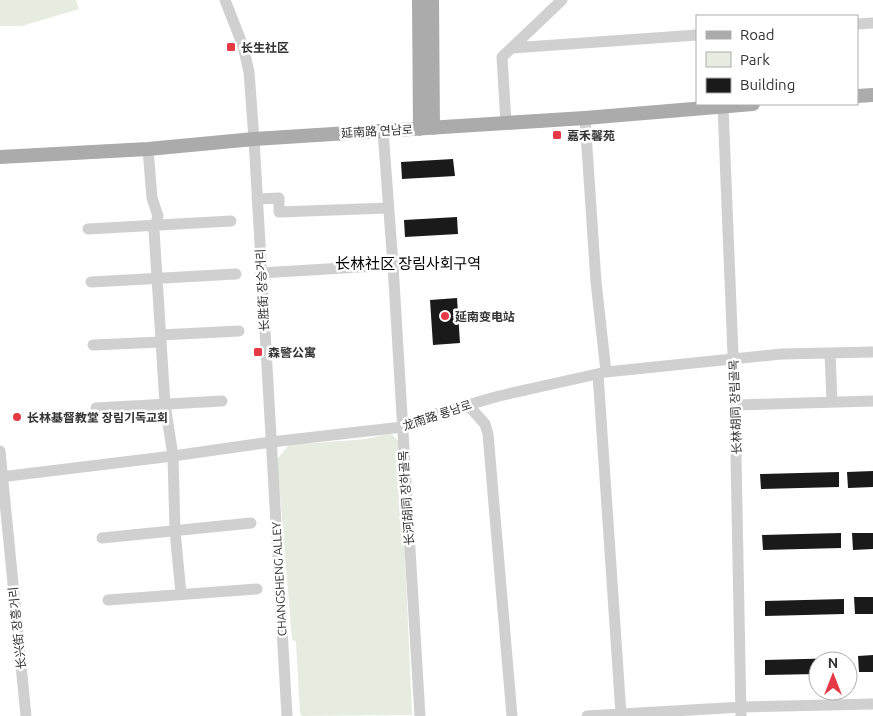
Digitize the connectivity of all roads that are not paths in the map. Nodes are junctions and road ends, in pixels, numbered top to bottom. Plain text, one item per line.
1 (225, 0) edge
2 (419, 0) edge
3 (432, 0) edge
4 (554, 2) edge
5 (873, 23) edge
6 (858, 24) edge
7 (696, 35) edge
8 (512, 48) junction
9 (873, 95) edge
10 (858, 96) edge
11 (718, 105) edge
12 (585, 118) junction
13 (506, 123) junction
14 (426, 128) junction
15 (383, 130) junction
16 (254, 139) junction
17 (148, 149) junction
18 (0, 157) edge
19 (258, 199) junction
20 (388, 208) junction
21 (231, 221) dead end
22 (155, 225) junction
23 (88, 229) dead end
24 (393, 265) junction
25 (262, 273) junction
26 (236, 274) dead end
27 (157, 278) junction
28 (91, 282) dead end
29 (239, 331) dead end
30 (161, 339) junction
31 (93, 345) dead end
32 (873, 352) edge
33 (830, 353) junction
34 (733, 359) junction
35 (602, 373) junction
36 (222, 401) dead end
37 (873, 401) edge
38 (832, 402) junction
39 (165, 404) junction
40 (468, 405) junction
41 (736, 405) junction
42 (96, 408) dead end
43 (402, 427) junction
44 (271, 442) junction
45 (0, 451) edge
46 (173, 456) junction
47 (1, 477) edge
48 (251, 523) dead end
49 (175, 531) junction
50 (102, 538) dead end
51 (257, 588) dead end
52 (181, 594) junction
53 (108, 600) dead end
54 (873, 704) edge
55 (742, 712) edge
56 (621, 714) junction
57 (26, 716) edge
58 (287, 716) edge
59 (420, 716) edge
60 (512, 716) edge
61 (587, 716) edge

1 - 16 street, 长胜街 장승거리
2 - 14 main road
3 - 14 main road
4 - 8 street
5 - 6 street
7 - 8 street
8 - 13 street
9 - 10 main road
11 - 12 main road, 延南路 연남로
11 - 34 street, 长林胡同 장림골목
12 - 13 main road, 延南路 연남로
12 - 35 street
13 - 14 main road, 延南路 연남로
14 - 15 main road, 延南路 연남로
15 - 16 main road, 延南路 연남로
15 - 20 street, 长河胡同 장하골목
16 - 17 main road, 延南路 연남로
16 - 19 street, 长胜街 장승거리
17 - 18 main road, 延南路 연남로
17 - 22 street
19 - 20 street
19 - 25 street, 长胜街 장승거리
20 - 24 street, 长河胡同 장하골목
21 - 22 street
22 - 23 street
22 - 27 street
24 - 25 street
24 - 43 street, 长河胡同 장하골목
25 - 44 street, 长胜街 장승거리
26 - 27 street
27 - 28 street
27 - 30 street
29 - 30 street
30 - 31 street
30 - 39 street
32 - 33 street, 龙南路 룡남로
33 - 34 street, 龙南路 룡남로
33 - 38 street
34 - 35 street, 龙南路 룡남로
34 - 41 street, 长林胡同 장림골목
35 - 40 street, 龙南路 룡남로
35 - 56 street
36 - 39 street
37 - 38 street
38 - 41 street
39 - 42 street
39 - 46 street
40 - 43 street, 龙南路 룡남로
40 - 60 street
41 - 55 street, 长林胡同 장림골목
43 - 44 street, 龙南路 룡남로
43 - 59 street, 长河胡同 장하골목
44 - 46 street, 龙南路 룡남로
44 - 58 street, CHANGSHENG ALLEY
45 - 47 street, 长兴街 장흥거리
46 - 47 street, 龙南路 룡남로
46 - 49 street
47 - 57 street, 长兴街 장흥거리
48 - 49 street
49 - 50 street
49 - 52 street
51 - 52 street
52 - 53 street
54 - 55 street
55 - 56 street
56 - 61 street

